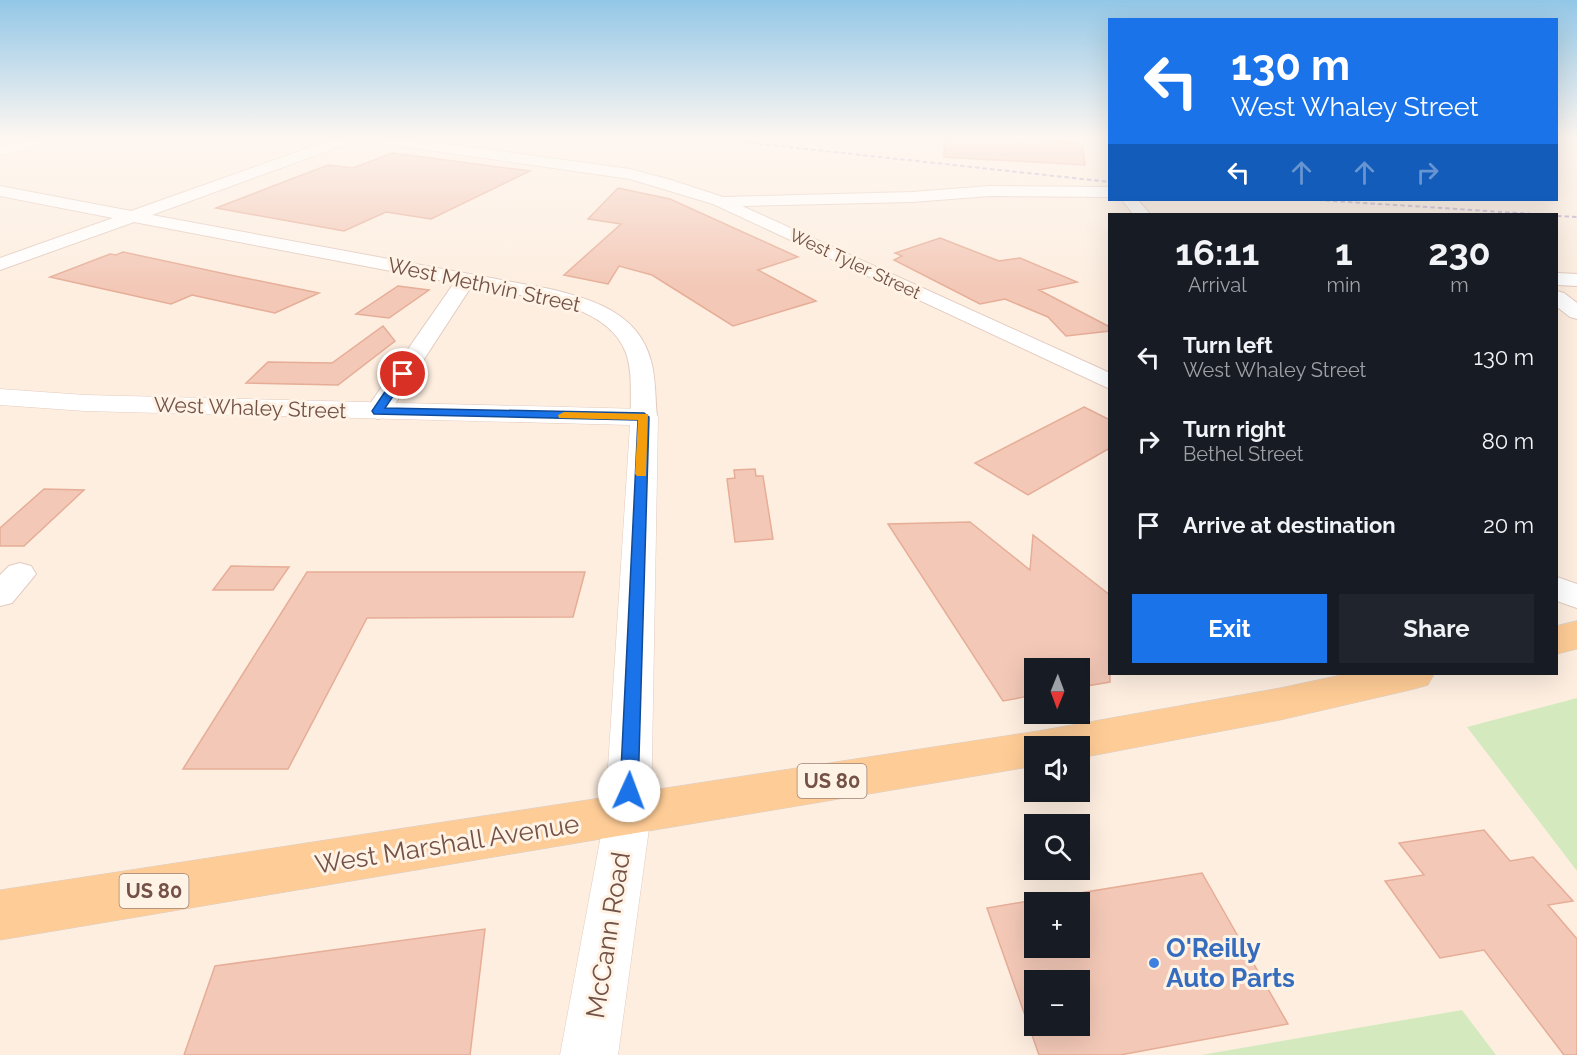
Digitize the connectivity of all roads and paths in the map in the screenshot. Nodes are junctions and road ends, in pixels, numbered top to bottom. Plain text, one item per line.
1 (210, 188) edge
2 (681, 188) edge
3 (0, 191) edge
4 (1108, 192) edge
5 (719, 201) junction
6 (1131, 201) edge
7 (1141, 213) edge
8 (133, 216) junction
9 (0, 264) edge
10 (1558, 279) edge
11 (466, 280) junction
12 (1577, 280) edge
13 (1558, 298) edge
14 (1577, 313) edge
15 (1108, 381) edge
16 (0, 397) edge
17 (378, 411) junction
18 (644, 417) junction
19 (1558, 588) edge
20 (1577, 597) edge
21 (1577, 635) edge
22 (1558, 640) edge
23 (1410, 675) edge
24 (1090, 739) edge
25 (1024, 750) edge
26 (628, 814) junction
27 (0, 915) edge
28 (589, 1055) edge

1 - 8 street
2 - 5 street, West Tyler Street
3 - 8 street, West Methvin Street
4 - 5 street
5 - 15 street, West Tyler Street
6 - 7 street
8 - 9 street
8 - 11 street, West Methvin Street
10 - 12 street
11 - 17 street
11 - 18 street, West Methvin Street
13 - 14 street
16 - 17 street, West Whaley Street
17 - 18 street, West Whaley Street
18 - 26 street, West Methvin Street
19 - 20 street
21 - 22 main road
23 - 24 main road
25 - 26 main road, West Marshall Avenue / US 80
26 - 27 main road, West Marshall Avenue / US 80
26 - 28 street, McCann Road

